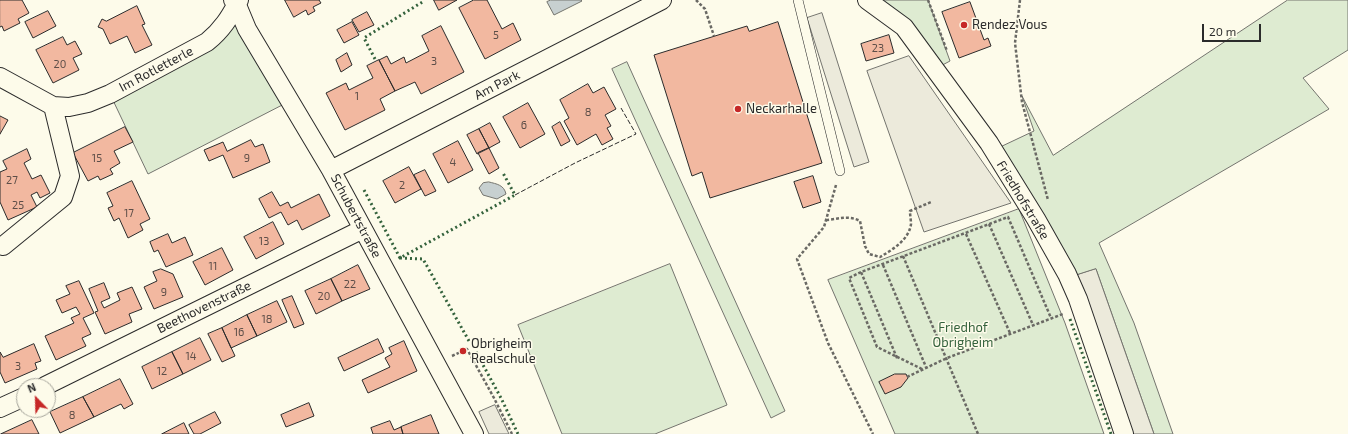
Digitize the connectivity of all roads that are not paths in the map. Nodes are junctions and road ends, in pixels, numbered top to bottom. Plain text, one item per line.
1 (662, 0) edge
2 (798, 0) edge
3 (867, 0) edge
4 (236, 2) edge
5 (0, 77) edge
6 (53, 106) junction
7 (331, 170) junction
8 (840, 171) road end
9 (363, 229) junction
10 (3, 246) dead end
11 (56, 381) edge
12 (16, 401) edge
13 (0, 408) edge
14 (474, 434) edge
15 (1124, 434) edge

1 - 7 street, Am Park
2 - 8 lane
3 - 15 street, Friedhofstraße
4 - 6 street, Im Rotletterle
4 - 7 street, Schubertstraße
5 - 6 street, Im Rotletterle
6 - 10 street
7 - 9 street, Schubertstraße
9 - 11 street, Beethovenstraße
9 - 14 street, Schubertstraße
12 - 13 street

